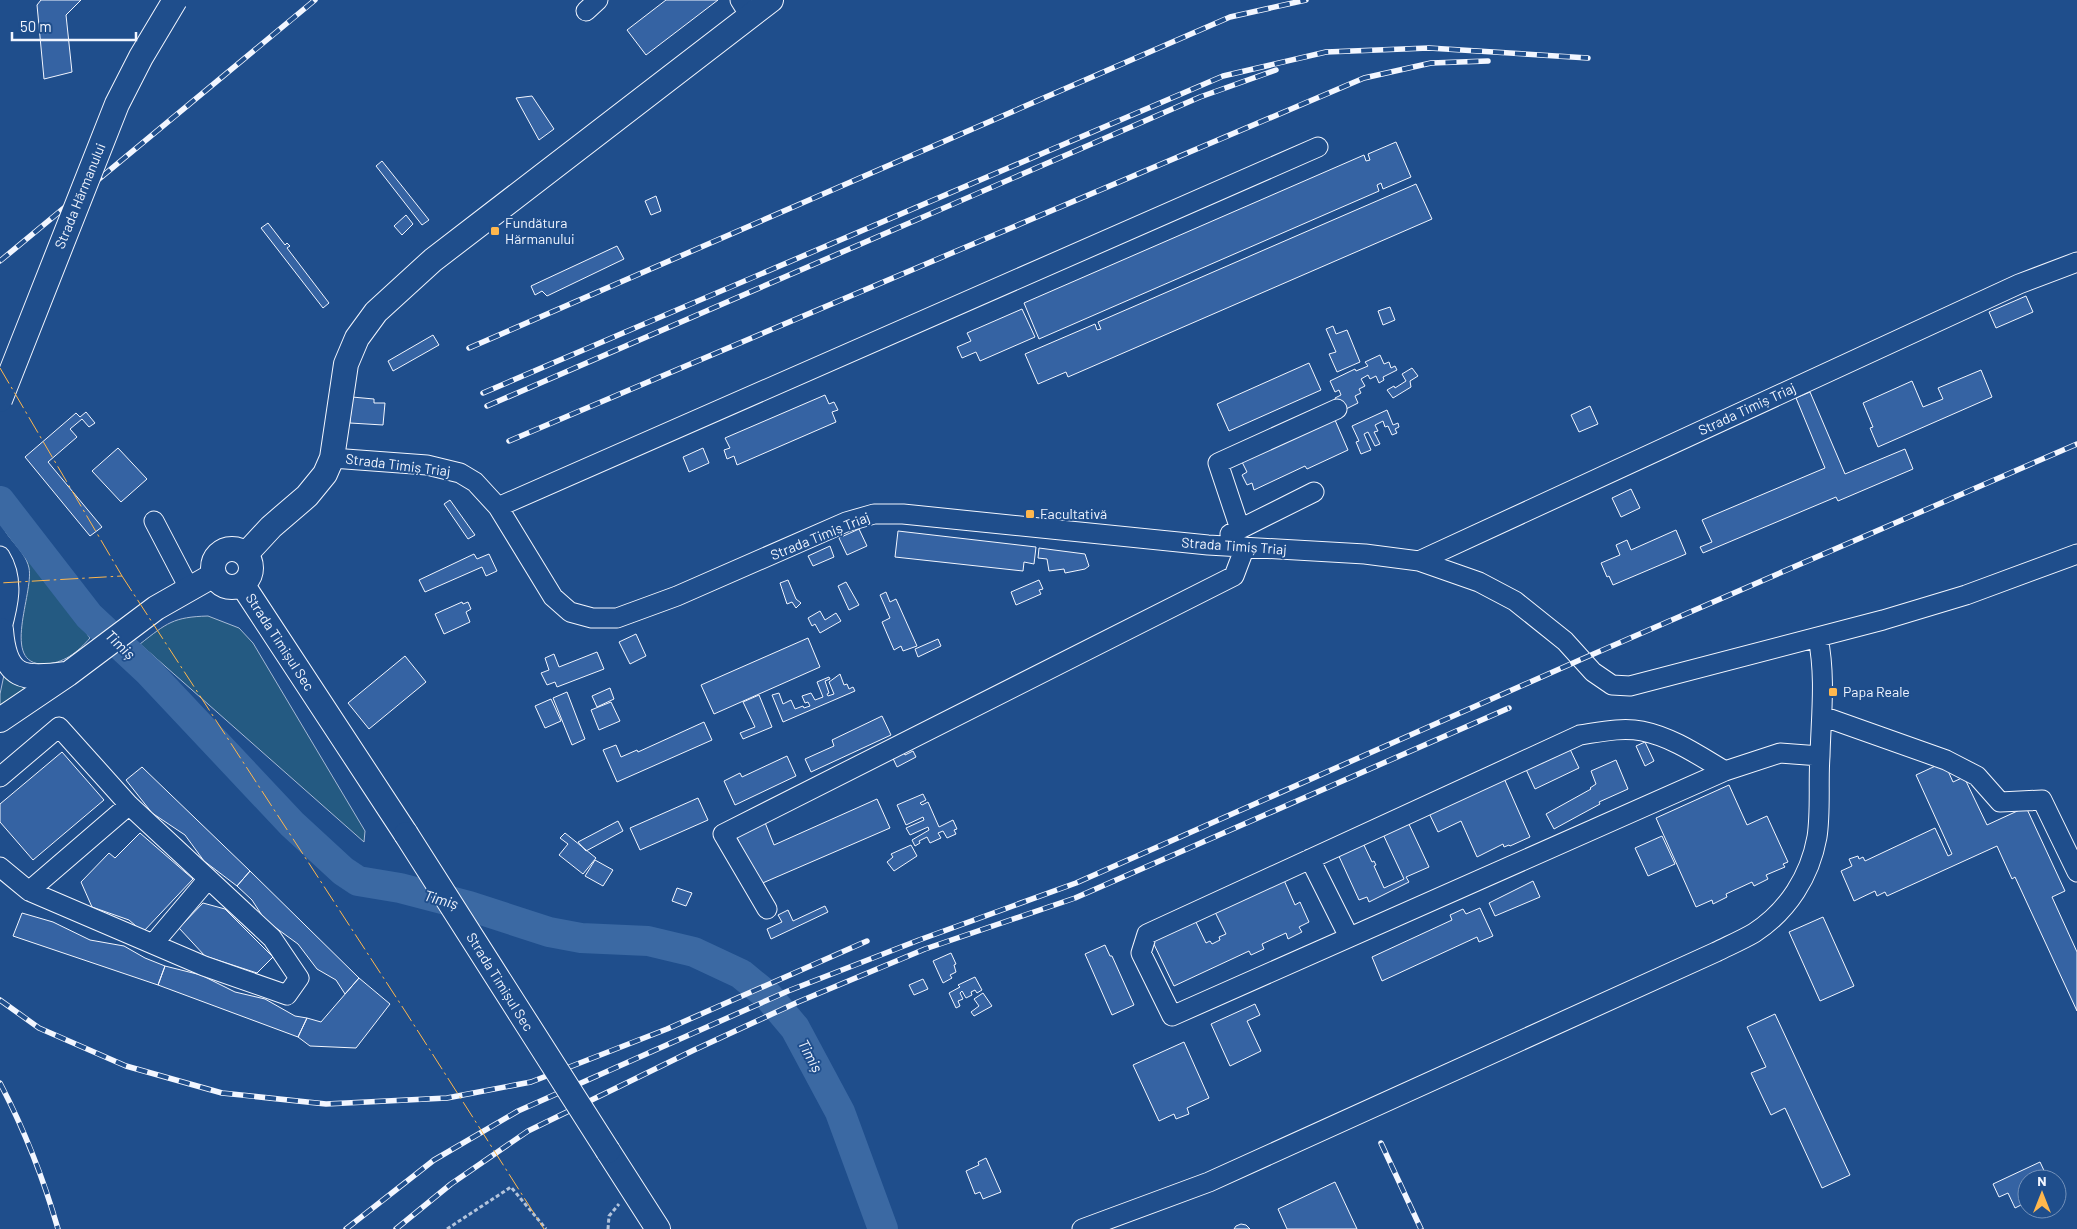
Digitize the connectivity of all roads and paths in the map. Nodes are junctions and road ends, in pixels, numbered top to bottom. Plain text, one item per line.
1 (175, 0) edge
2 (771, 0) edge
3 (745, 8) edge
4 (1318, 147) dead end
5 (2077, 262) edge
6 (0, 400) edge
7 (1337, 409) dead end
8 (332, 458) junction
9 (1314, 492) dead end
10 (498, 506) junction
11 (154, 521) dead end
12 (1240, 529) junction
13 (1208, 545) junction
14 (1245, 547) junction
15 (246, 554) junction
16 (2077, 554) edge
17 (0, 556) edge
18 (1419, 561) junction
19 (214, 575) junction
20 (242, 584) junction
21 (188, 588) junction
22 (1, 633) edge
23 (1818, 638) junction
24 (68, 674) junction
25 (1822, 716) junction
26 (0, 720) edge
27 (1820, 756) junction
28 (1724, 771) junction
29 (0, 777) edge
30 (129, 805) junction
31 (1310, 859) junction
32 (0, 867) edge
33 (2077, 872) edge
34 (208, 878) junction
35 (29, 891) junction
36 (767, 909) dead end
37 (1349, 937) junction
38 (153, 944) junction
39 (632, 1188) junction
40 (447, 1229) edge
41 (546, 1229) edge
42 (608, 1229) edge
43 (658, 1229) edge
44 (1082, 1229) edge

1 - 6 main road, Strada Hărmanului, bridge
2 - 3 main road
3 - 8 main road
4 - 10 street
5 - 18 street, Strada Timiș Triaj
7 - 12 street
8 - 10 street, Strada Timiș Triaj
8 - 15 main road
9 - 12 street
10 - 13 street, Strada Timiș Triaj
11 - 21 street
12 - 13 street
13 - 14 street, Strada Timiș Triaj
14 - 18 street, Strada Timiș Triaj
14 - 36 street
15 - 19 main road
15 - 20 main road
16 - 23 street, Strada Timiș Triaj
17 - 22 street
18 - 23 street, Strada Timiș Triaj
19 - 20 main road
19 - 21 main road
20 - 39 main road, Strada Timișul Sec, bridge
21 - 24 main road
22 - 24 main road
23 - 25 street
24 - 26 main road
25 - 27 street
25 - 33 street
27 - 28 street
27 - 44 street
28 - 31 street
28 - 37 street
29 - 30 street
30 - 34 street
30 - 35 street
31 - 37 street
31 - 37 street
32 - 35 street
34 - 38 street
34 - 38 street
35 - 38 street
39 - 42 path
39 - 43 main road, Strada Timișul Sec
40 - 41 path

